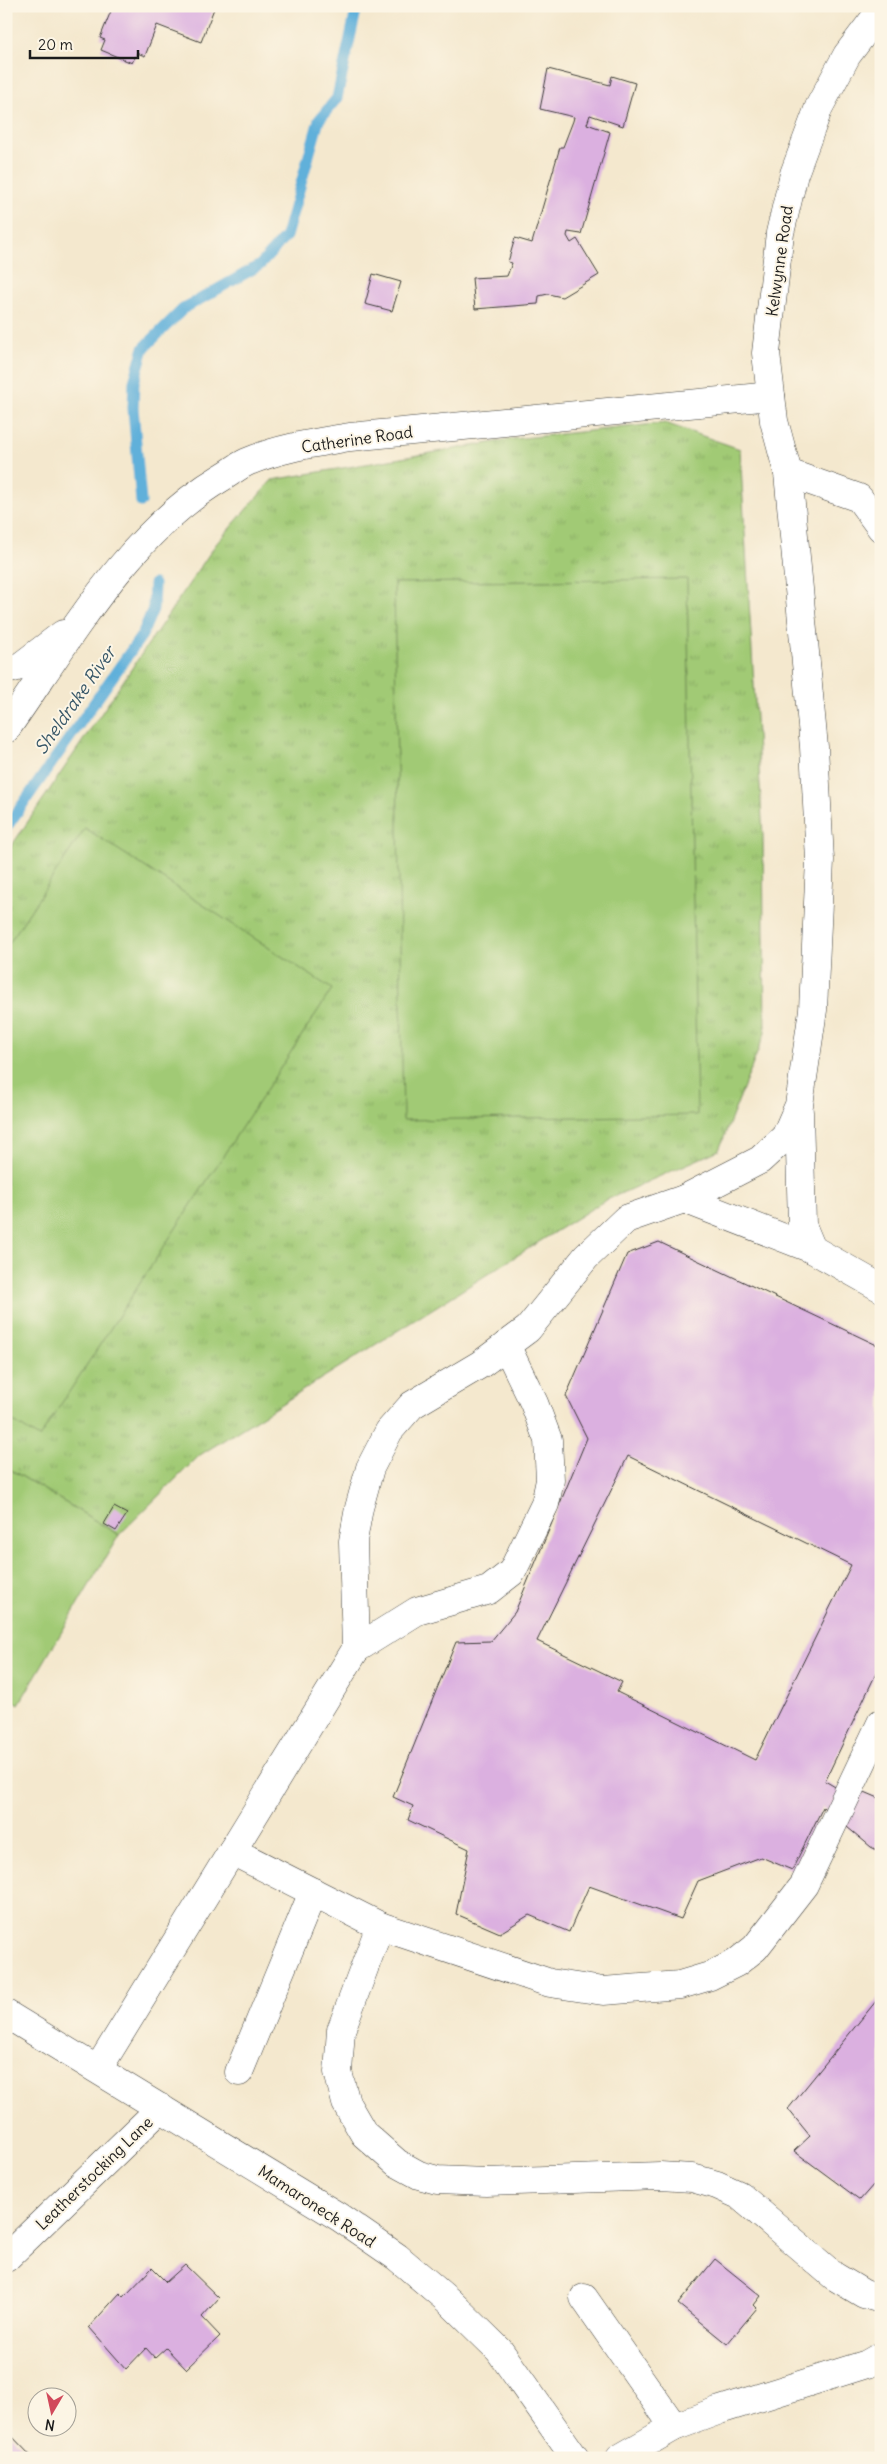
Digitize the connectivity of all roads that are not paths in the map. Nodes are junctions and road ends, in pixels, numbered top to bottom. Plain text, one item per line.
1 (881, 10) edge
2 (771, 396) junction
3 (788, 473) junction
4 (881, 528) edge
5 (82, 620) junction
6 (6, 670) edge
7 (6, 729) edge
8 (798, 1105) junction
9 (684, 1199) junction
10 (812, 1249) junction
11 (881, 1288) edge
12 (506, 1345) junction
13 (356, 1649) junction
14 (881, 1724) edge
15 (232, 1851) junction
16 (313, 1892) junction
17 (380, 1926) junction
18 (6, 2014) edge
19 (98, 2069) junction
20 (239, 2072) dead end
21 (161, 2108) junction
22 (6, 2258) edge
23 (584, 2298) dead end
24 (881, 2299) edge
25 (881, 2356) edge
26 (674, 2427) junction
27 (576, 2458) edge
28 (620, 2458) edge

1 - 2 street, Kelwynne Road
2 - 3 street, Kelwynne Road
2 - 5 street, Catherine Road
3 - 4 street
3 - 8 street, Kelwynne Road
5 - 6 street
5 - 7 street, Catherine Road
8 - 9 street
8 - 10 street
9 - 10 street
9 - 12 street
10 - 11 street
12 - 13 street
12 - 13 street
13 - 15 street
14 - 17 street
15 - 16 street
15 - 19 street
16 - 17 street
16 - 20 street
17 - 24 street
18 - 19 street, Mamaroneck Road
19 - 21 street, Mamaroneck Road
21 - 22 street, Leatherstocking Lane
21 - 27 street, Mamaroneck Road
23 - 26 street
25 - 26 street
26 - 28 street

